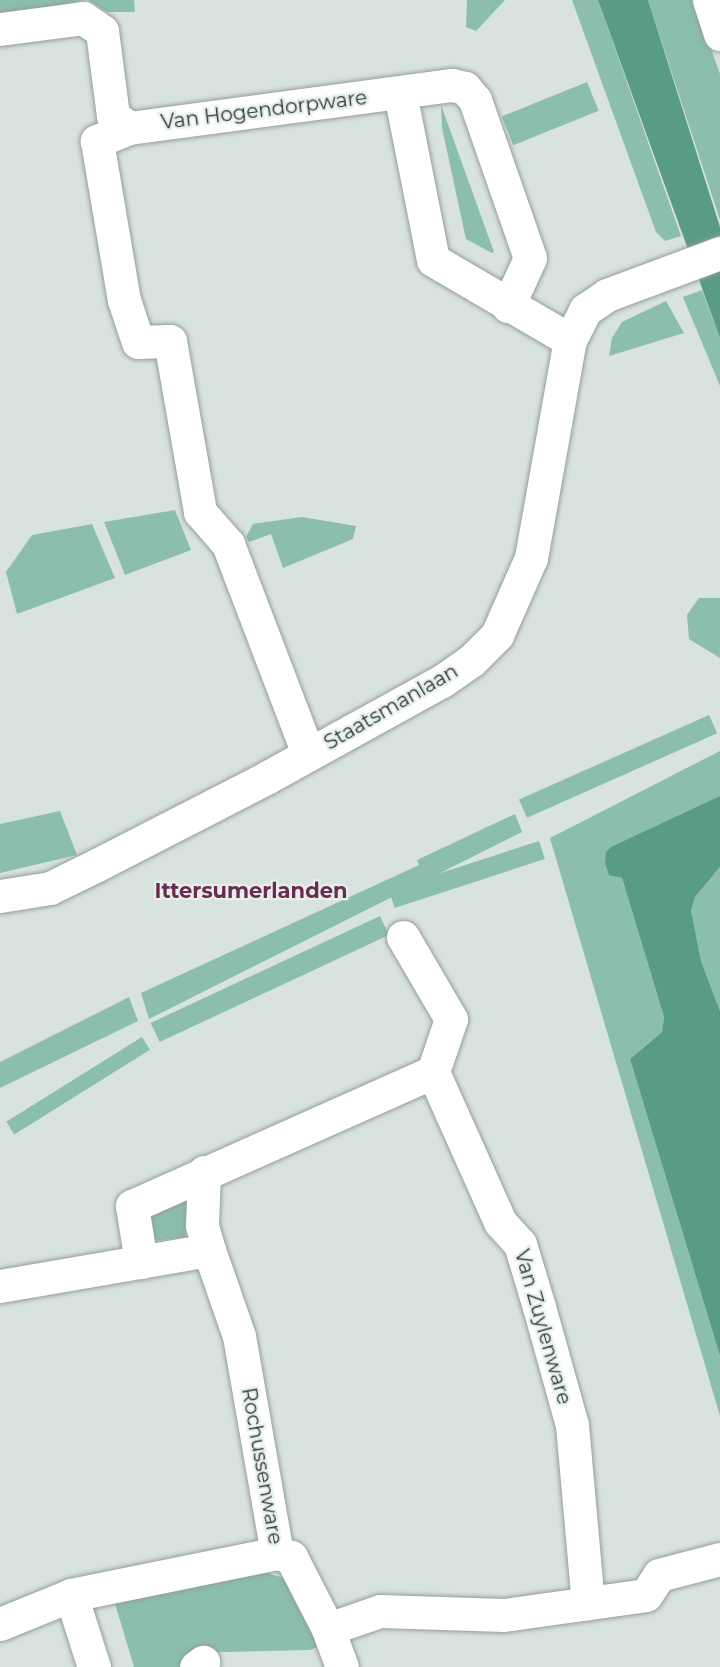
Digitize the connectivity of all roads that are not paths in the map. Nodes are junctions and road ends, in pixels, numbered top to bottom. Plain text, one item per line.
1 (709, 0) edge
2 (0, 29) edge
3 (720, 34) edge
4 (400, 93) junction
5 (129, 128) junction
6 (720, 253) edge
7 (508, 306) junction
8 (570, 340) junction
9 (308, 754) junction
10 (0, 896) edge
11 (403, 937) dead end
12 (433, 1072) junction
13 (204, 1172) junction
14 (209, 1250) junction
15 (141, 1262) junction
16 (0, 1286) edge
17 (277, 1553) junction
18 (720, 1559) edge
19 (71, 1595) junction
20 (588, 1603) junction
21 (0, 1624) edge
22 (328, 1629) junction
23 (94, 1667) edge
24 (342, 1667) edge

1 - 3 street
2 - 5 street
4 - 5 street, Van Hogendorpware
4 - 7 street
4 - 7 street, Van Hogendorpware
5 - 9 street, Van Hogendorpware
6 - 8 street, Staatsmanlaan
7 - 8 street
8 - 9 street, Staatsmanlaan
9 - 10 street, Staatsmanlaan
11 - 12 street
12 - 13 street
12 - 20 street, Van Zuylenware
13 - 14 street
13 - 15 street
14 - 15 street
14 - 17 street, Rochussenware
15 - 16 street
17 - 19 street
17 - 22 street, Rochussenware
18 - 20 street
19 - 21 street
19 - 23 street
20 - 22 street
22 - 24 street, Rochussenware

